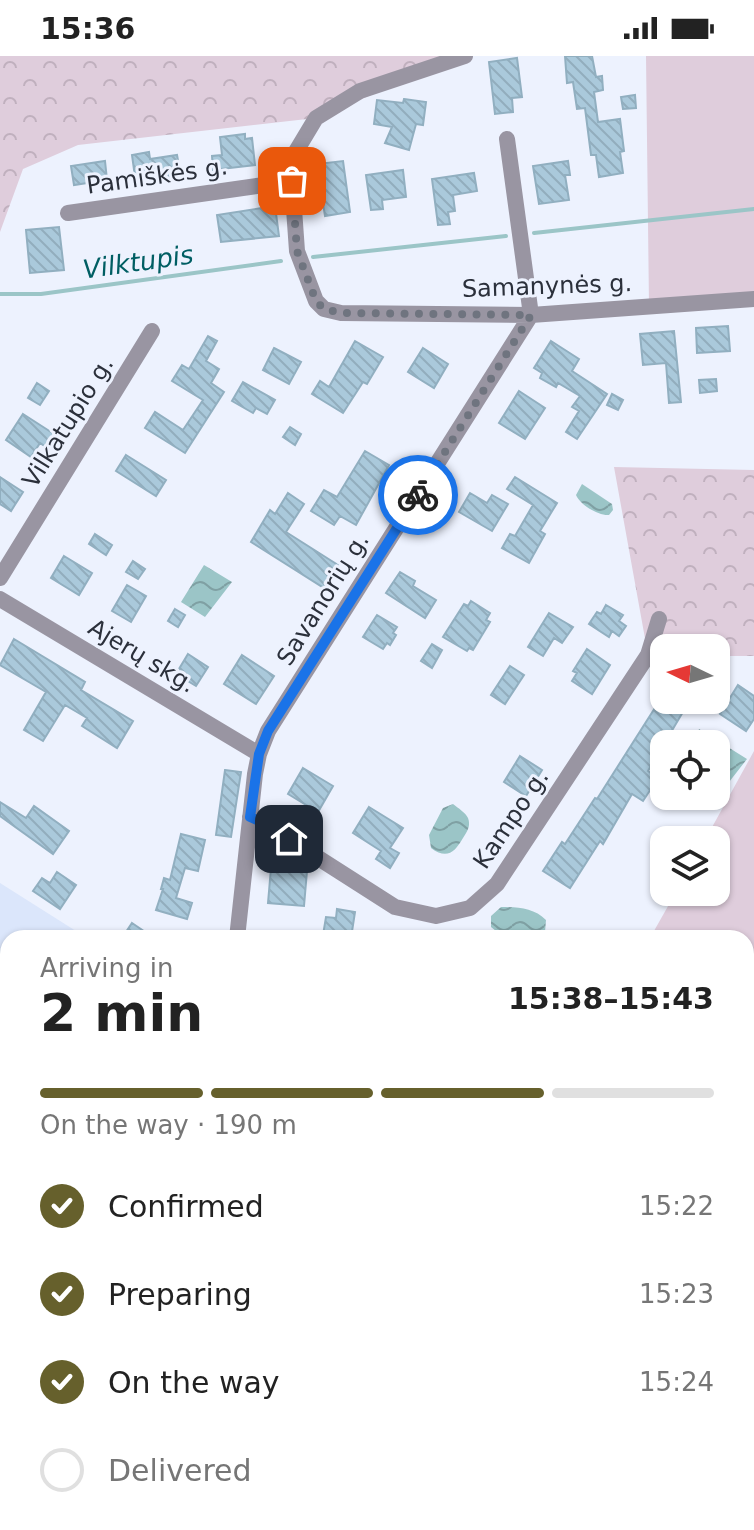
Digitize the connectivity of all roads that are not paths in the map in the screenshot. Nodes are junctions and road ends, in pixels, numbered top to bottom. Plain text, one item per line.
1 (465, 56) edge
2 (507, 139) dead end
3 (292, 181) junction
4 (68, 213) dead end
5 (754, 299) edge
6 (531, 315) junction
7 (152, 331) dead end
8 (0, 578) edge
9 (0, 599) edge
10 (659, 619) dead end
11 (259, 754) junction
12 (250, 817) junction
13 (238, 930) edge

1 - 3 street
2 - 6 street
3 - 4 street, Pamiškės g.
3 - 6 street, Samanynės g.
5 - 6 street, Samanynės g.
6 - 11 street, Savanorių g.
7 - 8 street, Vilkatupio g.
9 - 11 street, Ajerų skg.
10 - 12 street, Kampo g.
11 - 12 street, Savanorių g.
12 - 13 street, Savanorių g.

